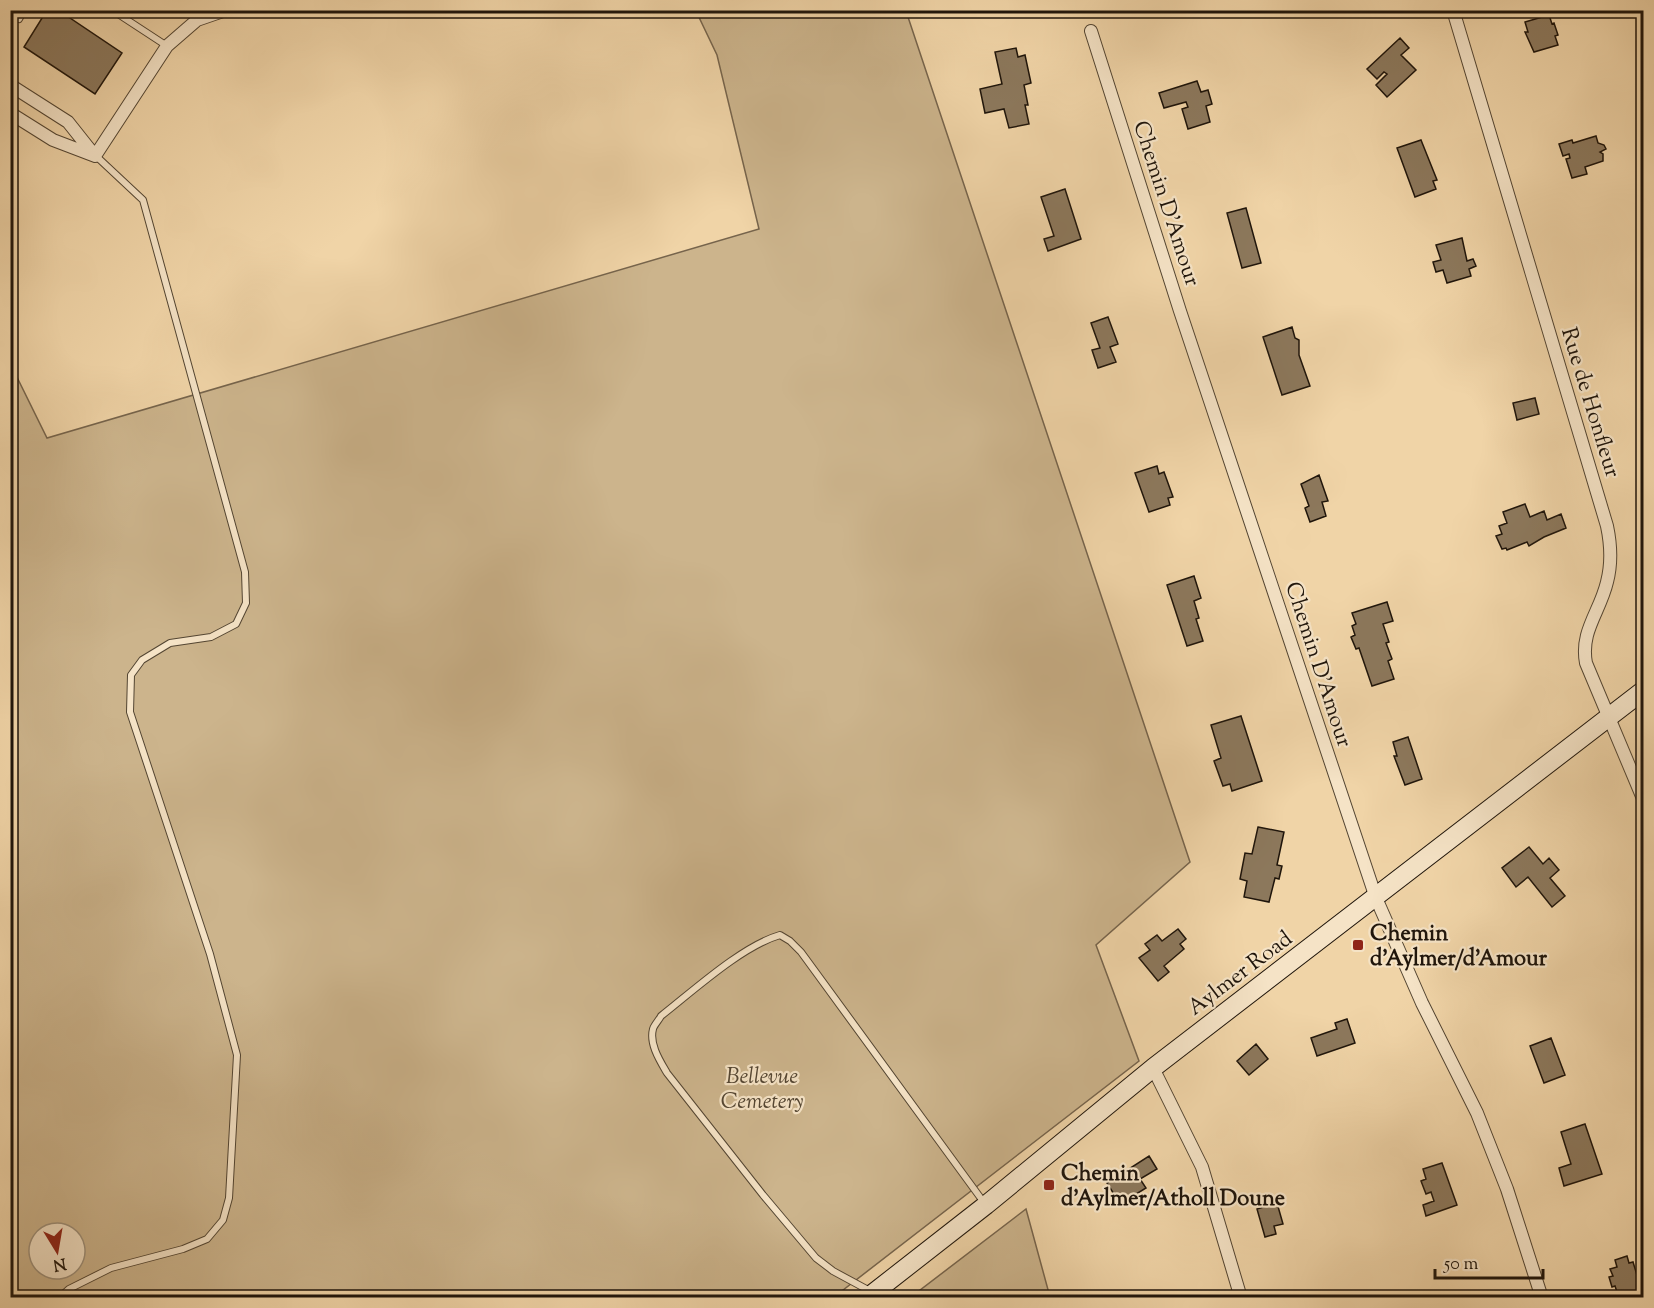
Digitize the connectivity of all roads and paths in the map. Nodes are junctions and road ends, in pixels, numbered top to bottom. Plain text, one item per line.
1 (24, 10) edge
2 (112, 10) edge
3 (226, 10) edge
4 (1453, 10) edge
5 (19, 19) dead end
6 (1091, 31) dead end
7 (167, 46) junction
8 (10, 85) edge
9 (10, 112) edge
10 (95, 156) junction
11 (1644, 690) edge
12 (1609, 717) junction
13 (1644, 801) edge
14 (1376, 898) junction
15 (1153, 1068) junction
16 (986, 1205) junction
17 (870, 1295) edge
18 (59, 1298) edge
19 (1241, 1298) edge
20 (1542, 1298) edge

1 - 5 lane
2 - 7 lane
3 - 7 street
4 - 12 street, Rue de Honfleur
6 - 14 street, Chemin D'Amour
7 - 10 street
8 - 10 street
9 - 10 street
10 - 18 lane
11 - 12 main road, Aylmer Road
12 - 13 street, Rue de Honfleur
12 - 14 main road, Aylmer Road
14 - 15 main road, Aylmer Road
14 - 20 street, Chemin D'Amour
15 - 16 main road, Aylmer Road
15 - 19 street
16 - 17 main road, Aylmer Road
16 - 17 lane

